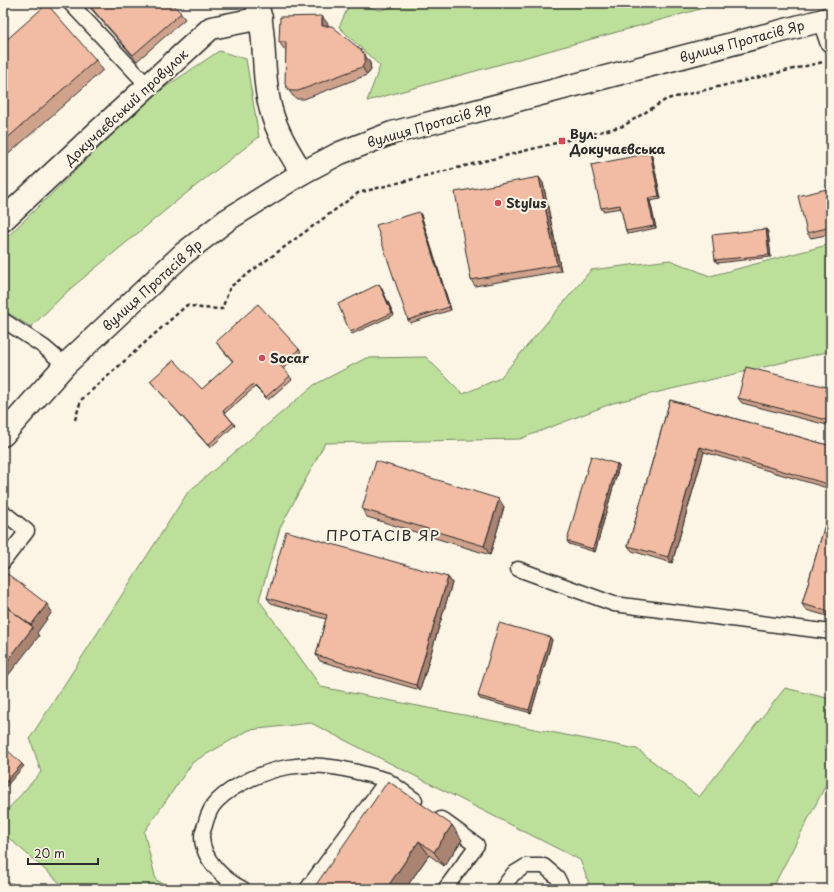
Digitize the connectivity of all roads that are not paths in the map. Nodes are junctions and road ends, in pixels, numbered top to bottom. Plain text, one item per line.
1 (70, 3) edge
2 (259, 11) edge
3 (828, 19) edge
4 (831, 41) edge
5 (148, 86) junction
6 (302, 173) junction
7 (3, 220) edge
8 (3, 320) edge
9 (65, 365) junction
10 (3, 435) edge
11 (3, 512) edge
12 (3, 562) edge
13 (518, 569) dead end
14 (831, 632) edge
15 (387, 780) junction
16 (243, 889) edge
17 (307, 889) edge
18 (446, 889) edge
19 (502, 889) edge
20 (563, 889) edge

1 - 5 lane
2 - 5 main road, Докучаєвський провулок
2 - 6 main road, Докучаєвський провулок
3 - 4 main road
3 - 6 main road, вулиця Протасів Яр
5 - 7 main road, Докучаєвський провулок
6 - 9 main road, вулиця Протасів Яр
8 - 9 lane
9 - 10 main road, вулиця Протасів Яр
11 - 12 lane
13 - 14 lane
15 - 16 lane
15 - 17 lane
15 - 18 lane
19 - 20 lane

